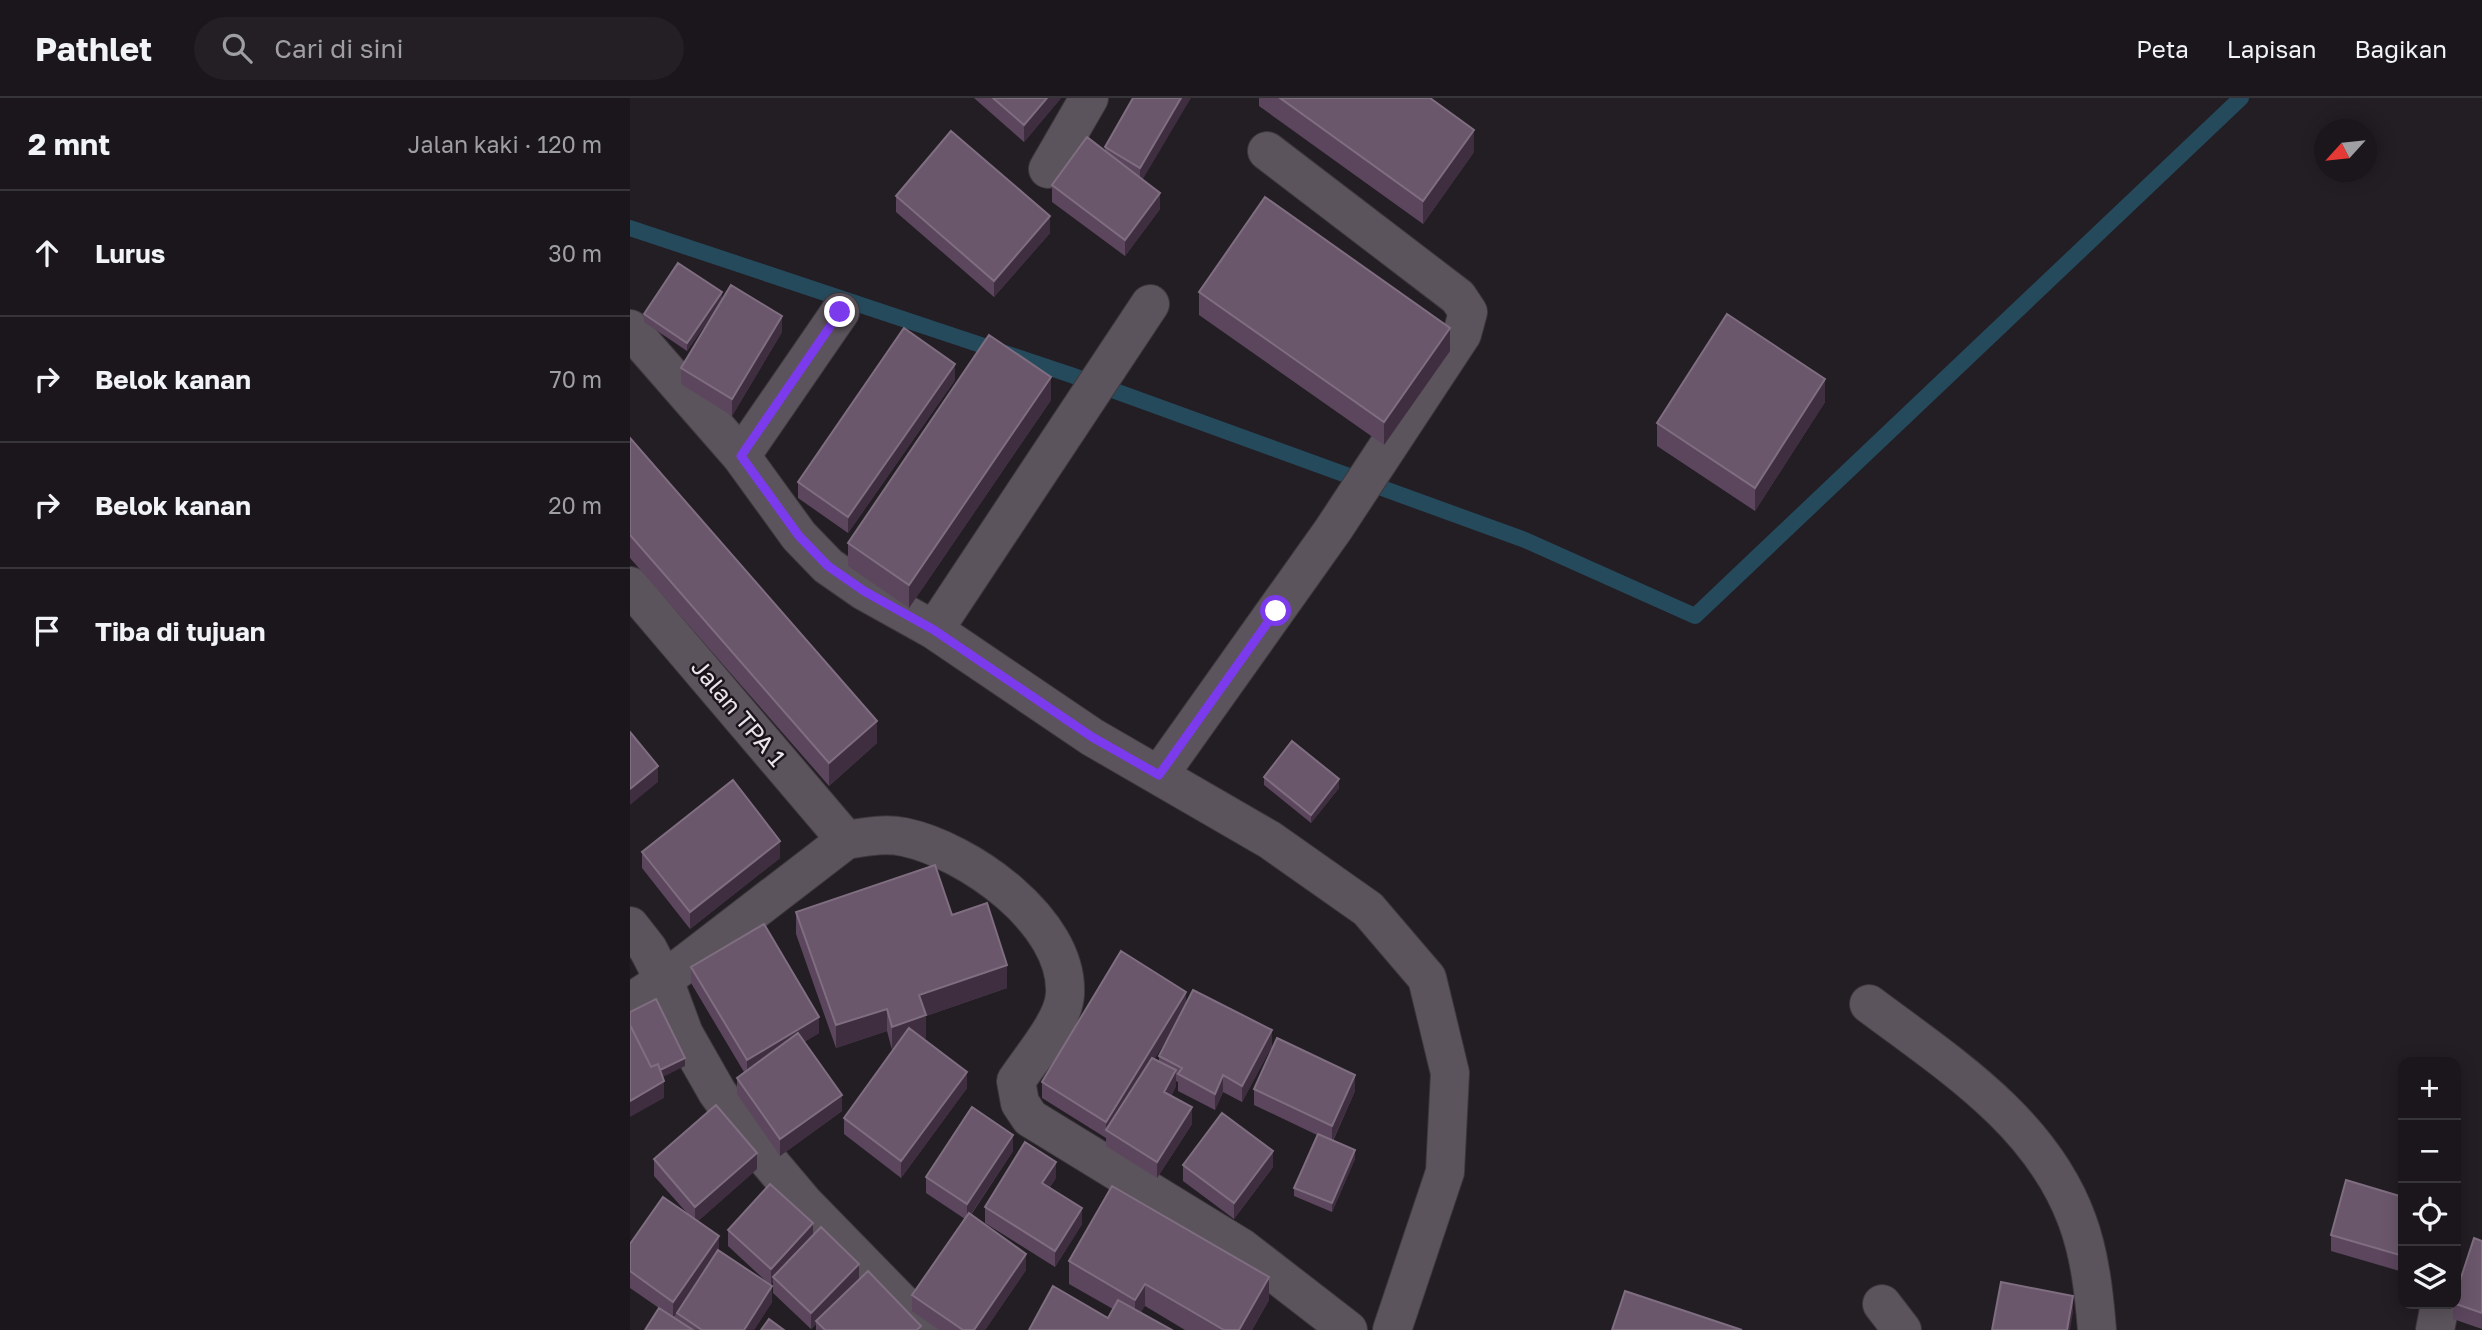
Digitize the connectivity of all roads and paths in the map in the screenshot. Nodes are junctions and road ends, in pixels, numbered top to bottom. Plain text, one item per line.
1 (1089, 98) edge
2 (1267, 151) dead end
3 (1048, 169) dead end
4 (1150, 304) dead end
5 (840, 312) dead end
6 (630, 329) edge
7 (741, 456) junction
8 (630, 586) edge
9 (934, 630) junction
10 (1159, 775) junction
11 (846, 840) junction
12 (630, 926) edge
13 (664, 980) junction
14 (630, 1003) edge
15 (1869, 1004) dead end
16 (2439, 1309) edge
17 (928, 1330) edge
18 (1348, 1330) edge
19 (1392, 1330) edge
20 (2097, 1330) edge
21 (2435, 1330) edge

1 - 3 street
2 - 10 street
4 - 9 street
5 - 7 street
6 - 7 street
7 - 9 street
8 - 11 street, Jalan TPA 1
9 - 10 street
10 - 19 street
11 - 13 street
11 - 18 street
12 - 13 street
13 - 14 street
13 - 17 street
15 - 20 street
16 - 21 street

